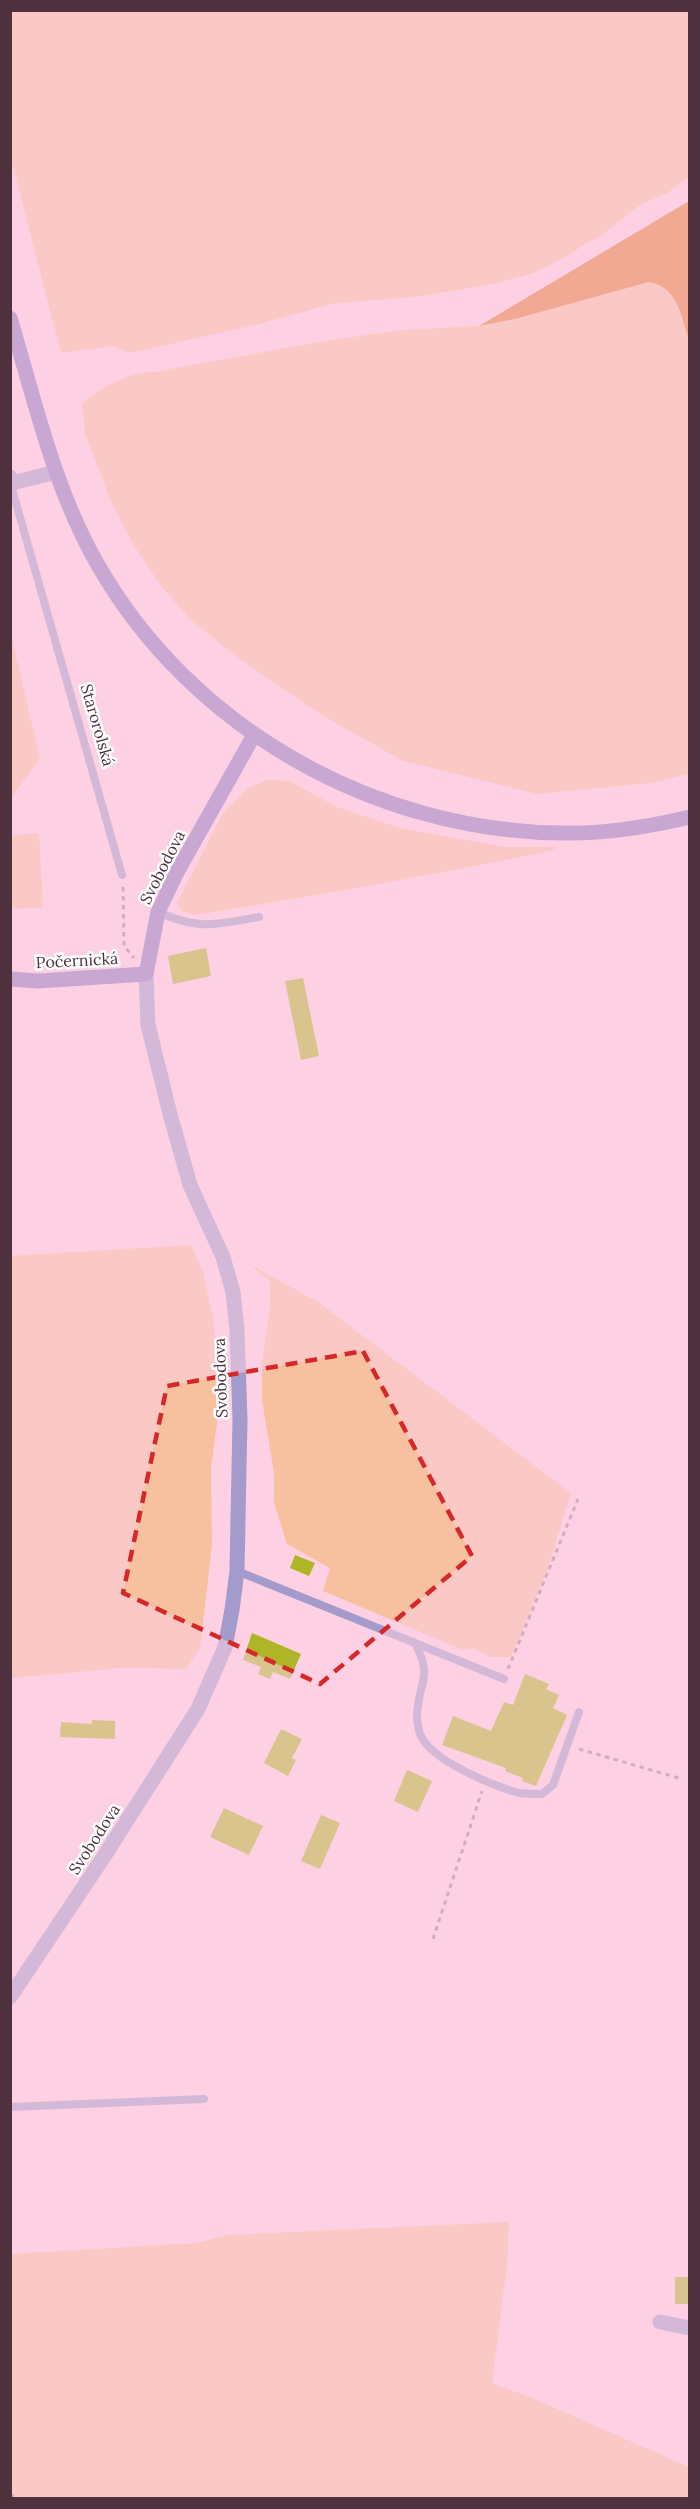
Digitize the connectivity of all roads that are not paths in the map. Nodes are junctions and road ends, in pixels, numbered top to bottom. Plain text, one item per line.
1 (10, 318) edge
2 (56, 472) junction
3 (11, 481) edge
4 (254, 735) junction
5 (690, 817) edge
6 (122, 875) road end
7 (158, 912) junction
8 (259, 917) dead end
9 (146, 974) junction
10 (10, 979) edge
11 (237, 1570) junction
12 (415, 1643) junction
13 (504, 1679) road end
14 (579, 1712) dead end
15 (10, 1996) edge
16 (204, 2099) dead end
17 (10, 2107) edge
18 (660, 2322) dead end
19 (690, 2328) edge

1 - 2 main road
2 - 3 street, Starorolská
2 - 4 main road
3 - 6 lane, Starorolská
4 - 5 main road
4 - 7 main road, Svobodova
7 - 8 lane
7 - 9 main road, Svobodova
9 - 10 main road, Počernická
9 - 11 street, Svobodova
11 - 12 lane
11 - 15 street, Svobodova
12 - 13 lane
12 - 14 lane
16 - 17 lane
18 - 19 street

